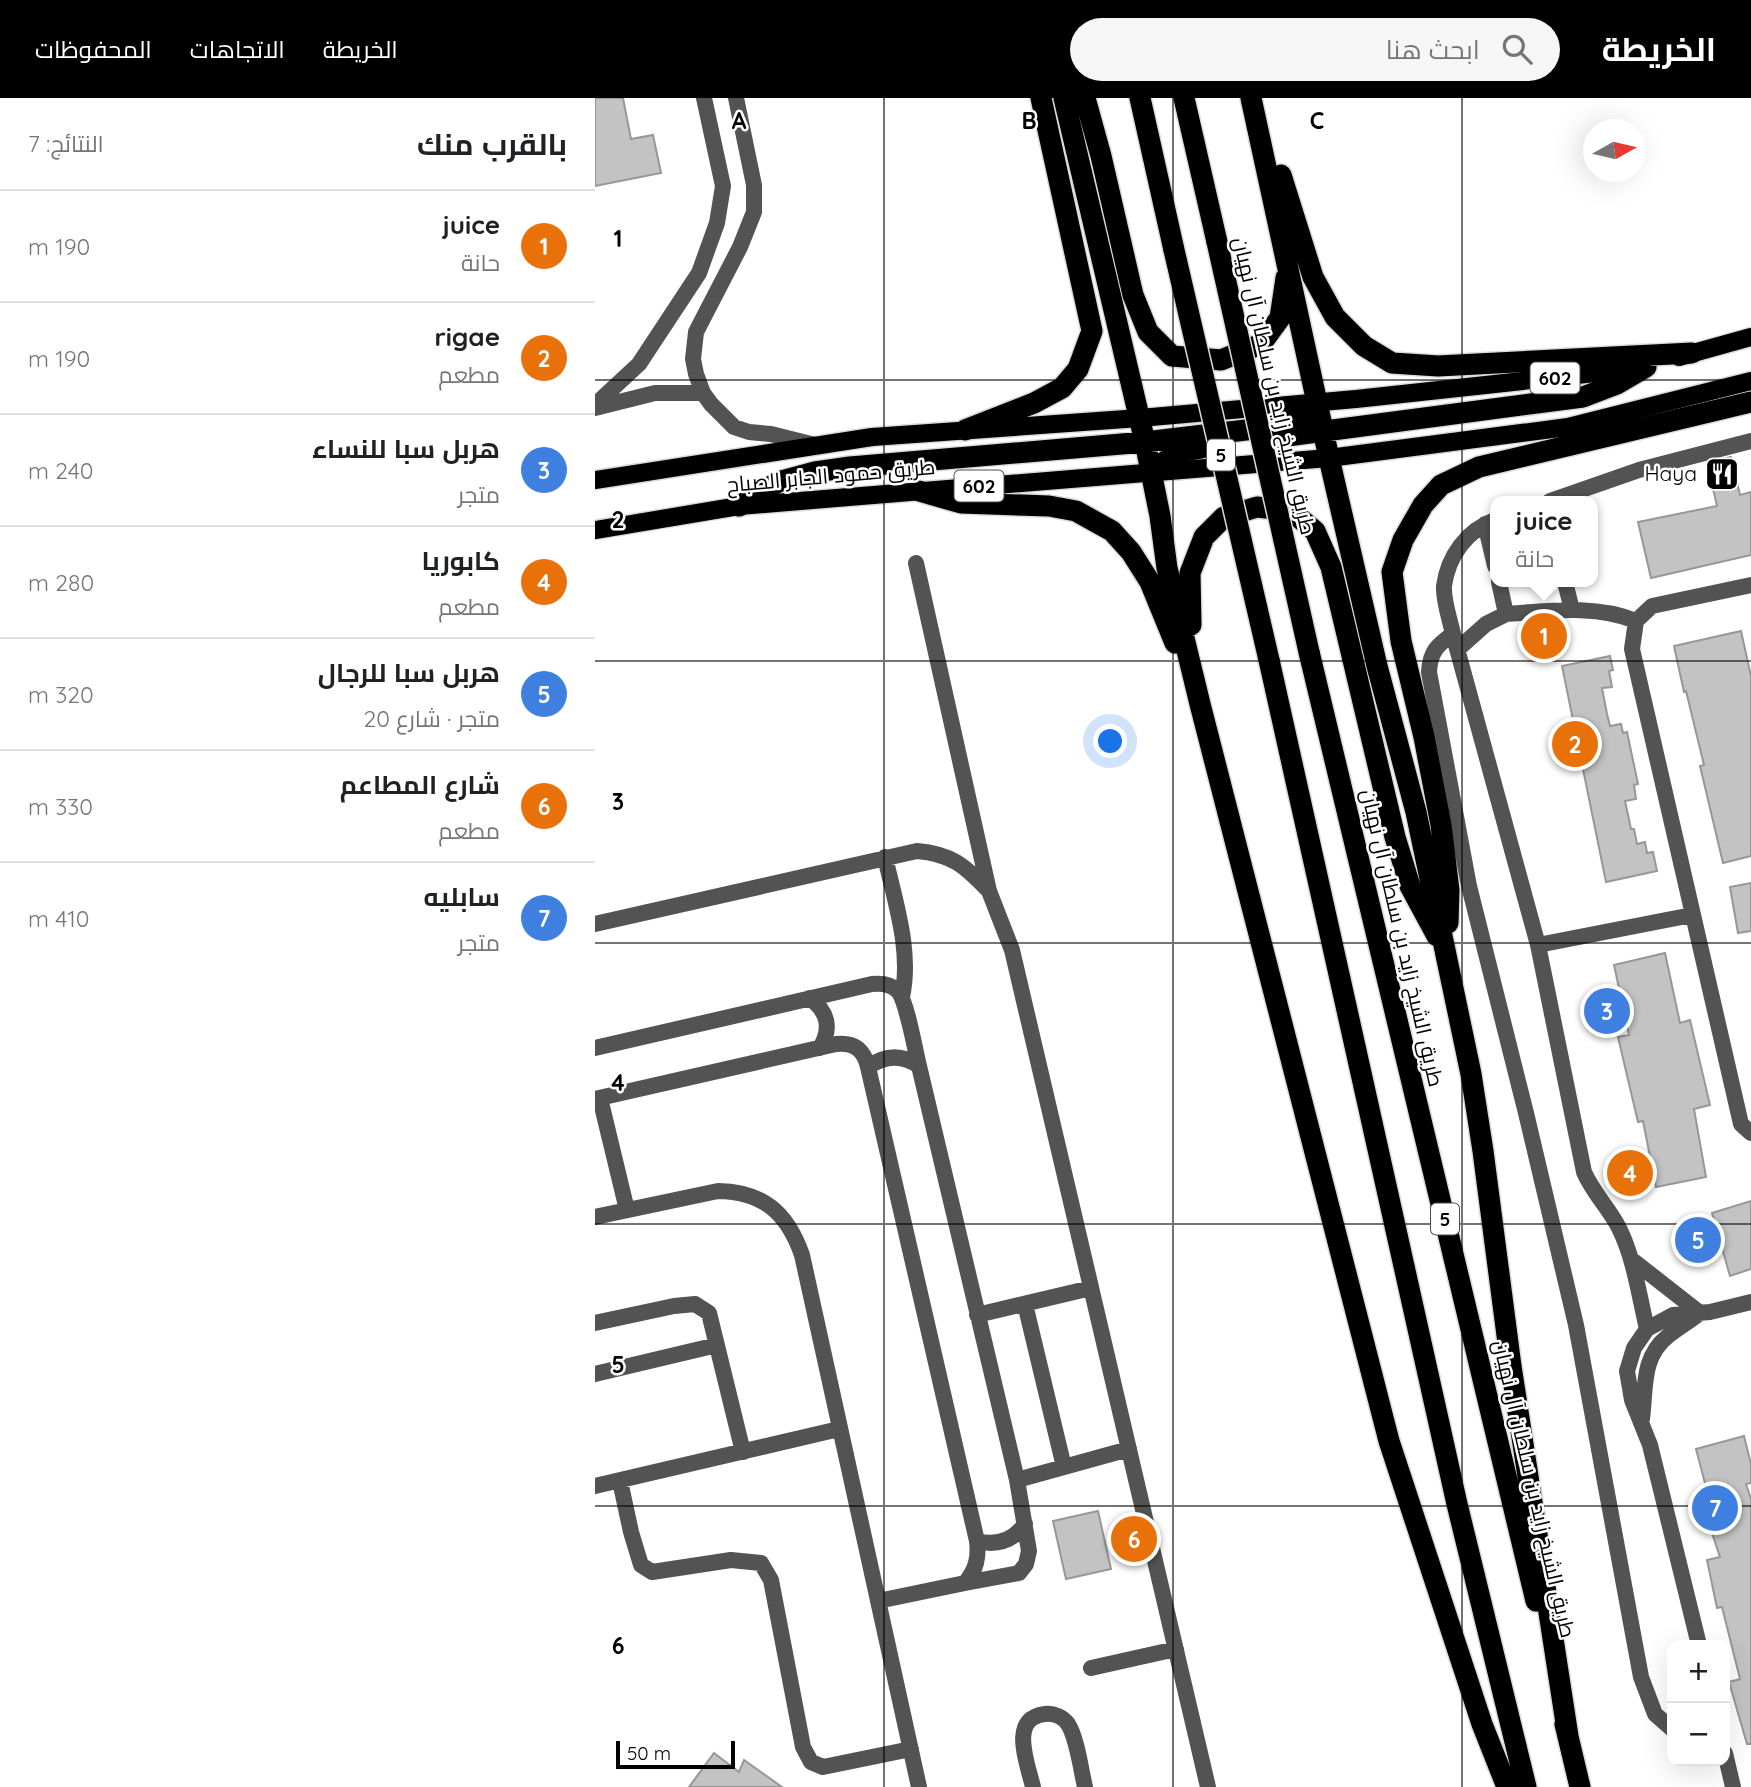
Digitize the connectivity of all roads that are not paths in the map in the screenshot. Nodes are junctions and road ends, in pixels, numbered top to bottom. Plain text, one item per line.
1 (704, 98) edge
2 (736, 98) edge
3 (1041, 98) edge
4 (1064, 98) edge
5 (1085, 98) edge
6 (1140, 98) edge
7 (1184, 98) edge
8 (1251, 98) edge
9 (1258, 98) edge
10 (1288, 264) junction
11 (1751, 337) edge
12 (1692, 353) junction
13 (1646, 367) junction
14 (1751, 381) edge
15 (703, 393) junction
16 (1317, 401) junction
17 (1751, 402) edge
18 (595, 406) edge
19 (1140, 418) junction
20 (965, 430) junction
21 (1324, 431) junction
22 (1751, 441) edge
23 (1145, 442) junction
24 (819, 445) junction
25 (1329, 458) junction
26 (1151, 471) junction
27 (595, 480) edge
28 (919, 491) junction
29 (1564, 496) edge
30 (739, 506) junction
31 (1490, 522) edge
32 (595, 530) edge
33 (916, 563) dead end
34 (1751, 585) edge
35 (1500, 587) edge
36 (1566, 587) edge
37 (1572, 610) junction
38 (1506, 614) junction
39 (1636, 621) junction
40 (1456, 641) junction
41 (1192, 667) junction
42 (1200, 704) junction
43 (885, 857) junction
44 (989, 891) junction
45 (1692, 915) junction
46 (595, 924) edge
47 (1538, 945) junction
48 (1446, 953) junction
49 (902, 997) junction
50 (809, 998) junction
51 (595, 1048) edge
52 (820, 1048) junction
53 (919, 1066) junction
54 (868, 1067) junction
55 (597, 1098) edge
56 (1751, 1133) edge
57 (627, 1210) junction
58 (595, 1217) edge
59 (1630, 1259) junction
60 (1091, 1288) junction
61 (1751, 1302) edge
62 (1025, 1304) junction
63 (1700, 1313) junction
64 (977, 1315) junction
65 (595, 1323) edge
66 (1647, 1329) junction
67 (717, 1346) junction
68 (595, 1374) edge
69 (1642, 1420) junction
70 (839, 1429) junction
71 (1129, 1449) junction
72 (743, 1452) junction
73 (1064, 1467) junction
74 (620, 1480) junction
75 (1017, 1480) junction
76 (595, 1486) edge
77 (1025, 1524) junction
78 (977, 1541) junction
79 (965, 1583) junction
80 (878, 1601) junction
81 (1698, 1640) edge
82 (1176, 1649) junction
83 (1091, 1668) dead end
84 (1667, 1725) edge
85 (1568, 1736) junction
86 (911, 1749) junction
87 (1728, 1766) edge
88 (919, 1787) edge
89 (1033, 1787) edge
90 (1085, 1787) edge
91 (1208, 1787) edge
92 (1507, 1787) edge
93 (1526, 1787) edge
94 (1580, 1787) edge
95 (1733, 1787) edge

1 - 18 street
2 - 15 street
3 - 20 highway
4 - 19 highway
5 - 10 highway
6 - 93 highway, 5, bridge
7 - 85 highway, طريق الشيخ زايد بن سلطان آل نهيان / 5, bridge
8 - 10 highway
9 - 12 highway
10 - 16 highway
11 - 12 main road, 602
12 - 13 main road, 602
13 - 16 main road, طريق حمود الجابر الصباح / 602
13 - 21 highway
14 - 25 main road, طريق حمود الجابر الصباح / 602
15 - 18 street
15 - 24 street
16 - 19 main road, طريق حمود الجابر الصباح / 602
16 - 21 highway
16 - 23 highway
17 - 48 highway
19 - 20 main road, طريق حمود الجابر الصباح / 602
19 - 23 highway
20 - 24 main road, طريق حمود الجابر الصباح / 602
21 - 25 highway
21 - 26 highway
22 - 29 street
23 - 26 highway
23 - 30 highway
24 - 27 main road, طريق حمود الجابر الصباح / 602
25 - 26 main road, طريق حمود الجابر الصباح / 602
25 - 48 highway
26 - 28 main road, طريق حمود الجابر الصباح / 602
26 - 41 highway
28 - 30 main road, طريق حمود الجابر الصباح / 602
28 - 42 highway
30 - 32 main road, طريق حمود الجابر الصباح / 602
31 - 40 street
33 - 44 street
34 - 39 street
35 - 38 street
36 - 37 street
37 - 38 street
37 - 39 street
38 - 40 street
39 - 45 street
40 - 47 street
40 - 84 street
41 - 42 highway
41 - 48 highway
42 - 92 highway
43 - 44 street
43 - 46 street
43 - 49 street
44 - 60 street
45 - 47 street
45 - 56 street
47 - 59 street
48 - 85 highway
49 - 50 street
49 - 53 street
50 - 51 street
50 - 52 street
52 - 54 street
52 - 55 street
53 - 54 street
53 - 64 street
54 - 78 street
55 - 57 street
57 - 58 street
57 - 70 street
59 - 63 street
59 - 66 street
60 - 62 street
60 - 71 street
61 - 63 street
62 - 64 street
62 - 73 street
63 - 66 street
63 - 69 street
64 - 75 street
65 - 67 street
66 - 69 street
67 - 68 street
67 - 72 street
69 - 81 street
70 - 72 street
70 - 80 street
71 - 73 street
71 - 82 street
72 - 74 street
73 - 75 street
74 - 76 street
74 - 86 street
75 - 77 street
77 - 78 street
77 - 79 street
78 - 79 street
79 - 80 street
80 - 86 street
82 - 83 street
82 - 91 street
85 - 94 highway, طريق الشيخ زايد بن سلطان آل نهيان / 5
86 - 88 street
87 - 95 street
89 - 90 street

